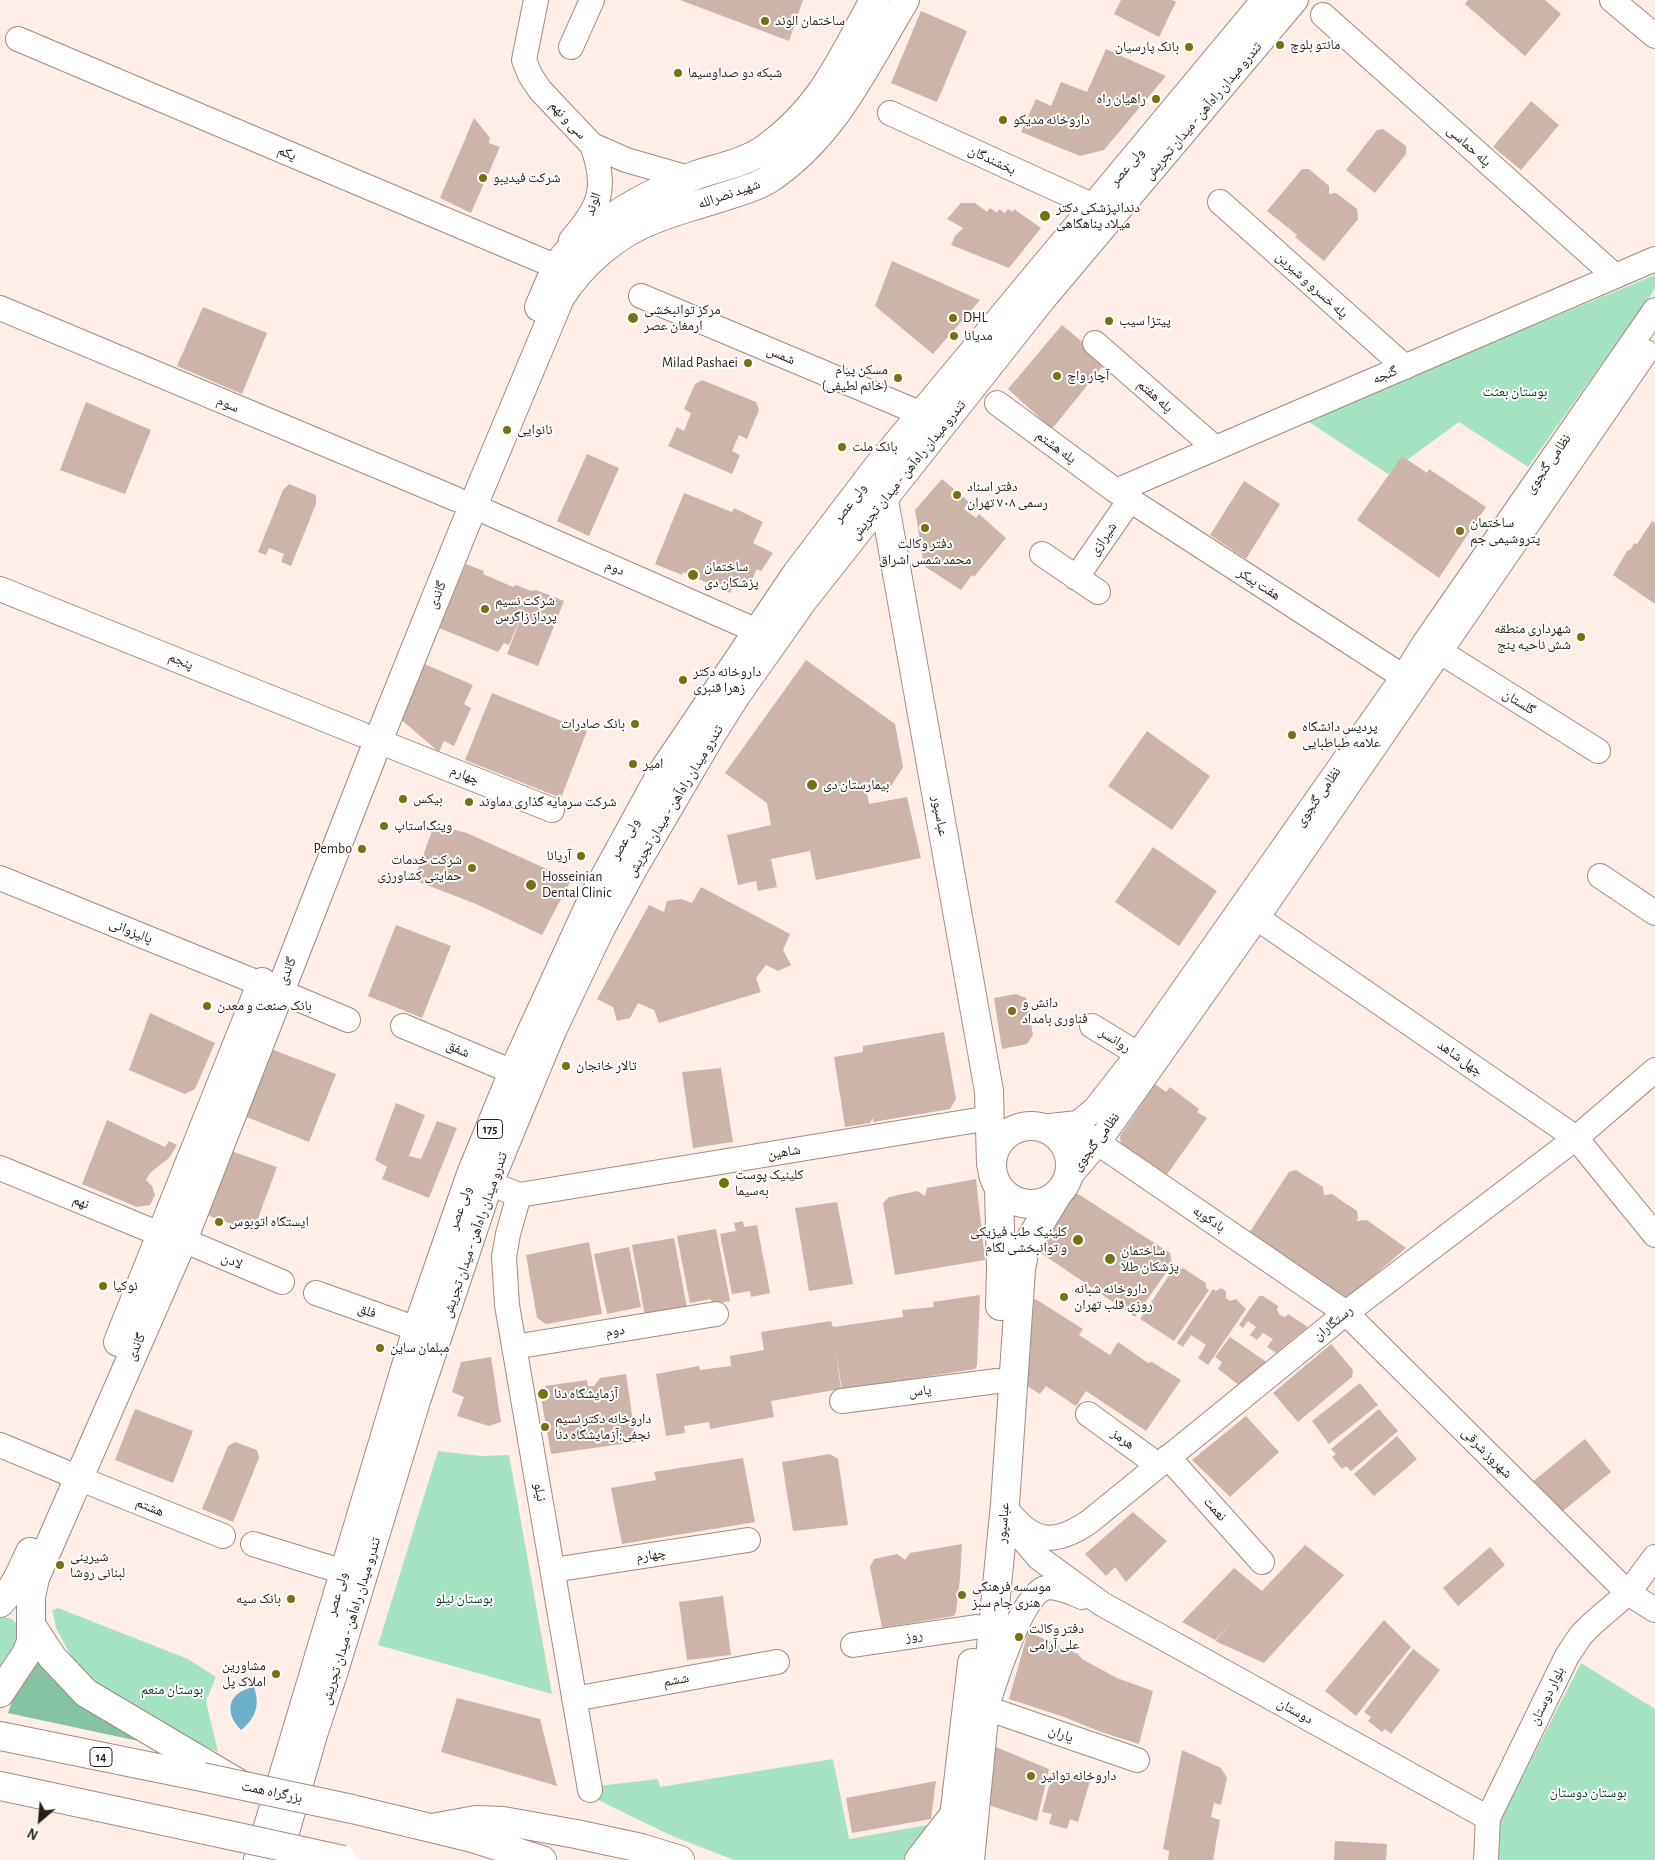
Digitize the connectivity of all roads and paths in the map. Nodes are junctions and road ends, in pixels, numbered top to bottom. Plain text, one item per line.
1 (536, 0) edge
2 (592, 0) edge
3 (874, 0) edge
4 (905, 0) edge
5 (1296, 0) edge
6 (1612, 0) edge
7 (1264, 1) edge
8 (1323, 15) dead end
9 (1655, 36) edge
10 (18, 39) dead end
11 (571, 47) dead end
12 (890, 113) dead end
13 (592, 145) junction
14 (689, 178) junction
15 (1220, 202) dead end
16 (1094, 206) junction
17 (1655, 259) edge
18 (565, 267) junction
19 (1615, 276) junction
20 (641, 296) dead end
21 (0, 308) edge
22 (1654, 313) edge
23 (1655, 339) edge
24 (1095, 343) dead end
25 (1405, 367) junction
26 (997, 403) dead end
27 (922, 414) junction
28 (1216, 448) junction
29 (876, 469) junction
30 (1123, 496) junction
31 (884, 500) junction
32 (464, 503) junction
33 (1042, 554) dead end
34 (1076, 578) junction
35 (0, 589) edge
36 (1098, 592) dead end
37 (757, 631) junction
38 (1432, 647) junction
39 (1410, 681) junction
40 (370, 737) junction
41 (1598, 751) dead end
42 (552, 810) dead end
43 (1600, 876) dead end
44 (0, 878) edge
45 (1249, 912) junction
46 (1655, 913) edge
47 (270, 988) junction
48 (348, 1020) dead end
49 (403, 1026) dead end
50 (1092, 1026) dead end
51 (1138, 1054) junction
52 (1655, 1070) edge
53 (512, 1072) junction
54 (990, 1091) junction
55 (990, 1118) junction
56 (1072, 1125) junction
57 (1037, 1126) junction
58 (1576, 1138) junction
59 (1098, 1143) junction
60 (0, 1168) edge
61 (995, 1176) junction
62 (481, 1178) junction
63 (1062, 1187) junction
64 (519, 1195) junction
65 (1655, 1235) edge
66 (172, 1238) junction
67 (282, 1282) dead end
68 (316, 1293) dead end
69 (1346, 1313) junction
70 (716, 1314) dead end
71 (417, 1330) junction
72 (514, 1347) junction
73 (997, 1381) junction
74 (842, 1401) dead end
75 (1088, 1414) dead end
76 (0, 1445) edge
77 (1163, 1461) junction
78 (72, 1475) junction
79 (1006, 1507) junction
80 (222, 1536) dead end
81 (748, 1540) dead end
82 (253, 1544) dead end
83 (1655, 1556) edge
84 (1262, 1562) dead end
85 (554, 1570) junction
86 (344, 1572) junction
87 (1628, 1593) junction
88 (0, 1602) edge
89 (1102, 1604) junction
90 (1655, 1610) edge
91 (0, 1611) edge
92 (31, 1625) junction
93 (976, 1627) junction
94 (853, 1645) dead end
95 (777, 1662) dead end
96 (0, 1693) edge
97 (574, 1699) junction
98 (976, 1707) junction
99 (0, 1736) edge
100 (1137, 1760) dead end
101 (0, 1786) edge
102 (242, 1786) junction
103 (590, 1790) dead end
104 (954, 1814) junction
105 (1488, 1818) junction
106 (432, 1828) junction
107 (258, 1860) edge
108 (279, 1860) edge
109 (343, 1860) edge
110 (542, 1860) edge
111 (680, 1860) edge
112 (919, 1860) edge
113 (949, 1860) edge
114 (970, 1860) edge
115 (1486, 1860) edge

1 - 13 street, سی و نهم
2 - 11 street
3 - 14 main road, شهید نصرالله
4 - 18 main road, شهید نصرالله
5 - 31 street, تندرو میدان راه‌آهن - میدان تجریش
6 - 9 street
7 - 16 main road, ولی عصر / 175
8 - 19 street, پله حماسی
10 - 18 street, یکم
12 - 16 street, بخشندگان
13 - 14 street, سی و نهم
13 - 18 street, الوند
14 - 18 main road, شهید نصرالله
15 - 25 street, پله خسرو و شیرین
16 - 27 main road, ولی عصر / 175
17 - 19 street, گنجه
18 - 32 main road, گاندی
19 - 25 street, گنجه
20 - 27 street, شمس
21 - 32 street, سوم
22 - 38 street, نظامی گنجوی
23 - 38 street, نظامی گنجوی
24 - 28 street, پله هفتم
25 - 28 street, گنجه
26 - 30 street, پله هشتم
27 - 29 main road, ولی عصر / 175
28 - 30 street, گنجه
29 - 31 main road, عباسپور
29 - 37 main road, ولی عصر / 175
30 - 34 street, شیرازی
30 - 39 street, هفت پیکر
31 - 54 main road, عباسپور
31 - 62 street, تندرو میدان راه‌آهن - میدان تجریش
32 - 37 street, دوم
32 - 40 main road, گاندی
33 - 34 street
34 - 36 street
35 - 40 street, پنجم
37 - 53 main road, ولی عصر / 175
38 - 39 street, نظامی گنجوی
38 - 41 street, گلستان
39 - 45 street, نظامی گنجوی
40 - 42 street, چهارم
40 - 47 main road, گاندی
43 - 46 street
44 - 47 street, پالیزوانی
45 - 51 street, نظامی گنجوی
45 - 58 street, چهل شاهد
45 - 59 street, نظامی گنجوی
47 - 48 street
47 - 66 main road, گاندی
49 - 53 street, شفق
50 - 51 street, روانسر
51 - 56 street, نظامی گنجوی
52 - 58 street, رستگاران
53 - 62 main road, ولی عصر / 175
54 - 55 main road, عباسپور
54 - 57 main road
55 - 61 main road, عباسپور
55 - 64 street, شاهین
56 - 57 street
56 - 59 street, بادکوبه
57 - 61 main road
57 - 63 main road
58 - 65 street, چهل شاهد
58 - 69 street, رستگاران
59 - 63 street, نظامی گنجوی
59 - 69 street, بادکوبه
60 - 66 street, نهم
61 - 63 main road
61 - 73 main road, عباسپور
62 - 64 street
62 - 71 main road, ولی عصر / 175
62 - 108 street, تندرو میدان راه‌آهن - میدان تجریش
63 - 79 main road, عباسپور
64 - 72 street, نیلو
66 - 67 street, لادن
66 - 78 main road, گاندی
68 - 71 street, فلق
69 - 77 street, رستگاران
69 - 87 street, شهروز شرقی
70 - 72 street, دوم
71 - 86 main road, ولی عصر / 175
72 - 85 street, نیلو
73 - 74 street, یاس
73 - 93 main road, عباسپور
75 - 77 street, هرمز
76 - 78 street, هشتم
77 - 79 street, رستگاران
77 - 84 street, نعمت
78 - 80 street, هشتم
78 - 88 main road, گاندی
78 - 92 main road, گاندی
79 - 89 street, دوستان
79 - 98 main road, عباسپور
81 - 85 street, چهارم
82 - 86 street
83 - 87 street, بلوار دوستان
85 - 97 street, نیلو
86 - 107 main road, ولی عصر / 175
87 - 90 street, شهروز شرقی
87 - 105 street, بلوار دوستان
89 - 98 street, دوستان
89 - 105 street, دوستان
91 - 92 main road
92 - 96 main road, گاندی
92 - 102 main road
93 - 94 street, روز
93 - 98 main road, عباسپور
95 - 97 street, ششم
97 - 103 street, نیلو
98 - 100 street, یاران
98 - 104 main road, عباسپور
98 - 114 main road, عباسپور
99 - 102 main road, بزرگراه همت / 14, bridge
101 - 109 main road, bridge
102 - 106 main road, بزرگراه همت / 14, bridge
104 - 112 main road
104 - 113 main road, عباسپور
105 - 115 street, بلوار دوستان
106 - 110 main road, بزرگراه همت / 14
106 - 111 main road

